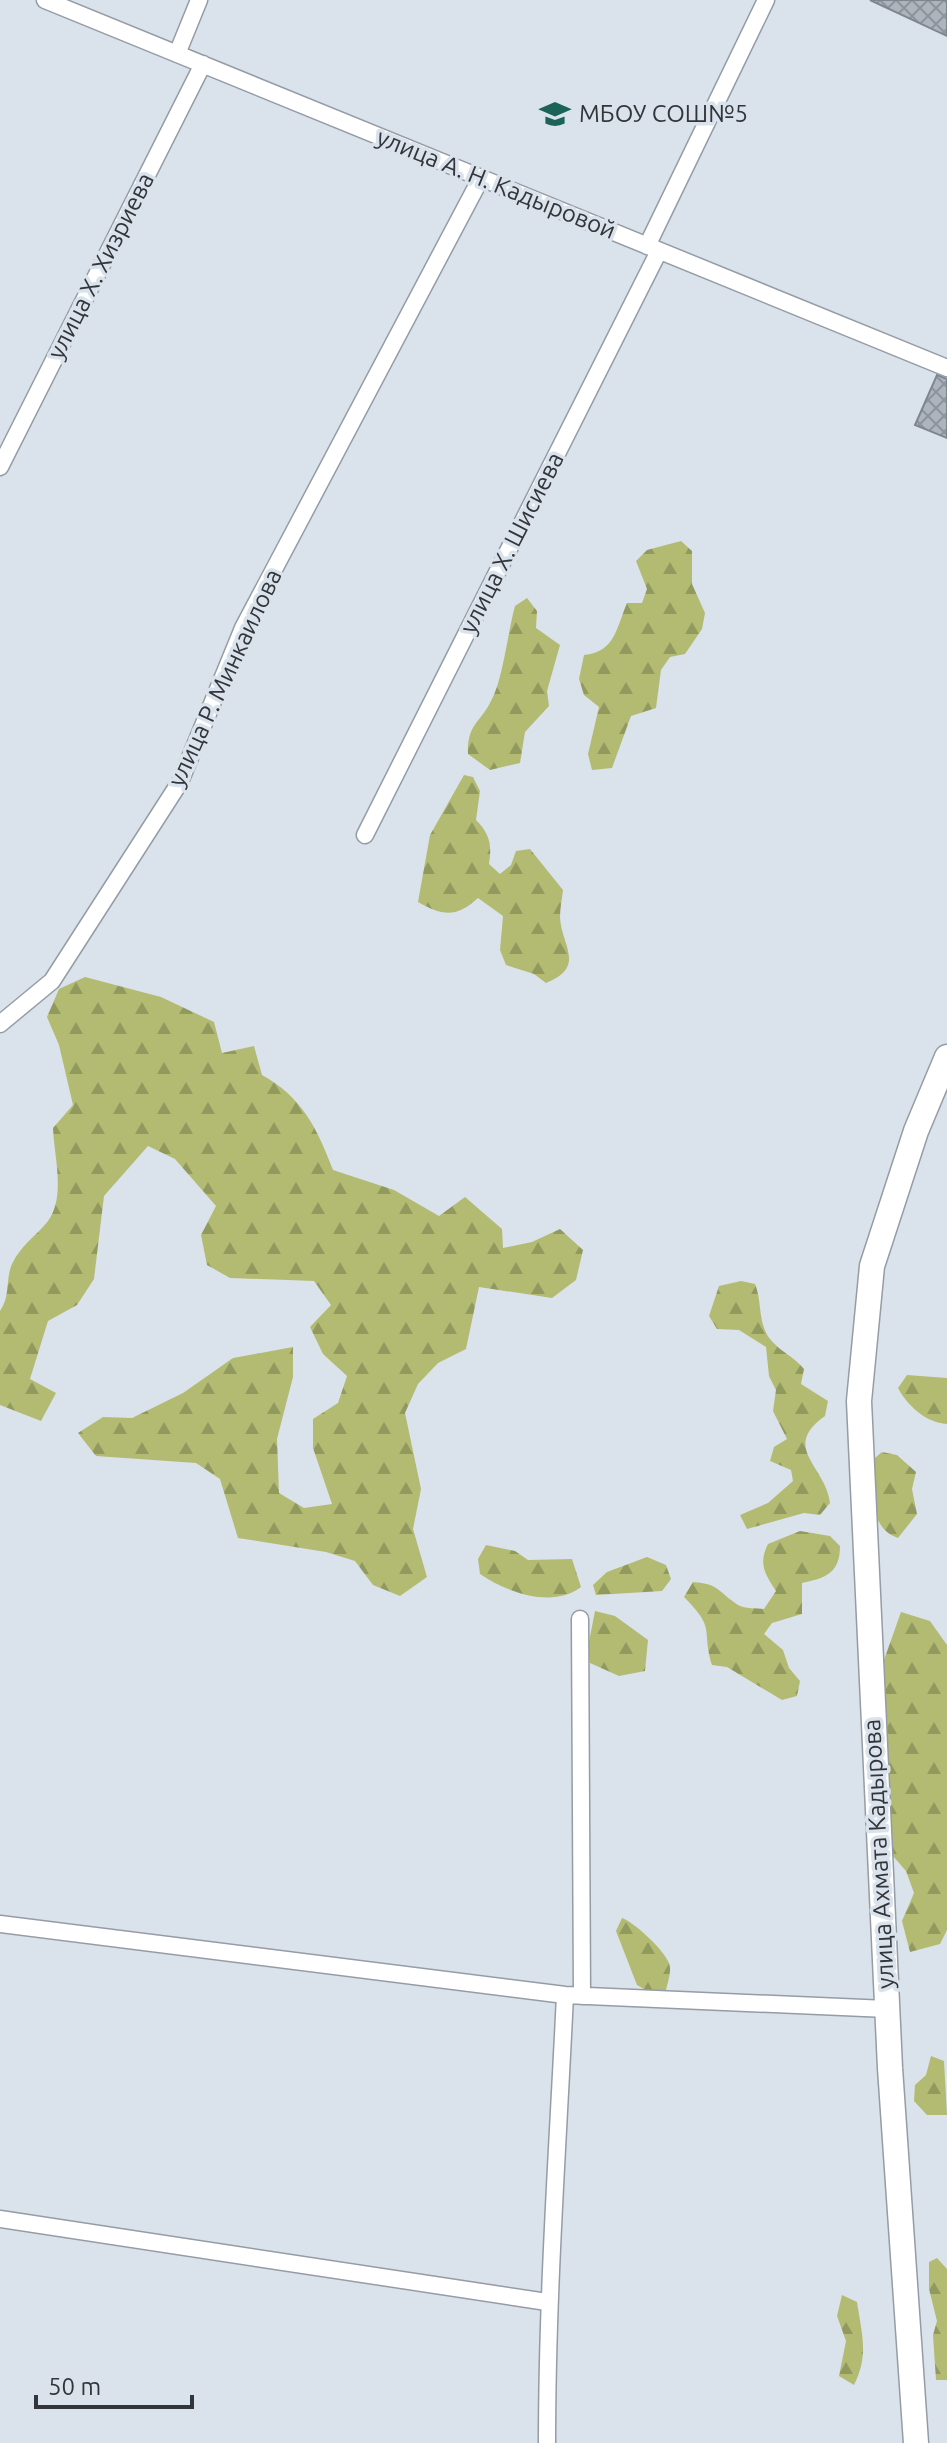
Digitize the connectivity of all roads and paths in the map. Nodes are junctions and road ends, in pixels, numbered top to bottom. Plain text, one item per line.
1 (45, 0) edge
2 (199, 0) edge
3 (766, 0) edge
4 (177, 54) junction
5 (203, 64) junction
6 (481, 178) junction
7 (653, 248) junction
8 (947, 368) edge
9 (0, 467) edge
10 (365, 835) dead end
11 (0, 1024) edge
12 (947, 1057) edge
13 (580, 1619) dead end
14 (0, 1924) edge
15 (565, 1995) junction
16 (582, 1996) junction
17 (887, 2009) junction
18 (0, 2219) edge
19 (547, 2302) junction
20 (547, 2443) edge
21 (916, 2443) edge

1 - 4 street, улица А. Н. Кадыровой
2 - 4 street
3 - 7 street, улица Х. Шисиева
4 - 5 street, улица А. Н. Кадыровой
5 - 6 street, улица А. Н. Кадыровой
5 - 9 street, улица Х. Хизриева
6 - 7 street, улица А. Н. Кадыровой
6 - 11 street, улица Р. Минкаилова
7 - 8 street, улица А. Н. Кадыровой
7 - 10 street, улица Х. Шисиева
12 - 17 street, улица Ахмата Кадырова
13 - 16 street
14 - 15 street
15 - 16 street
15 - 19 street
16 - 17 street
17 - 21 street, улица Ахмата Кадырова
18 - 19 street
19 - 20 street

